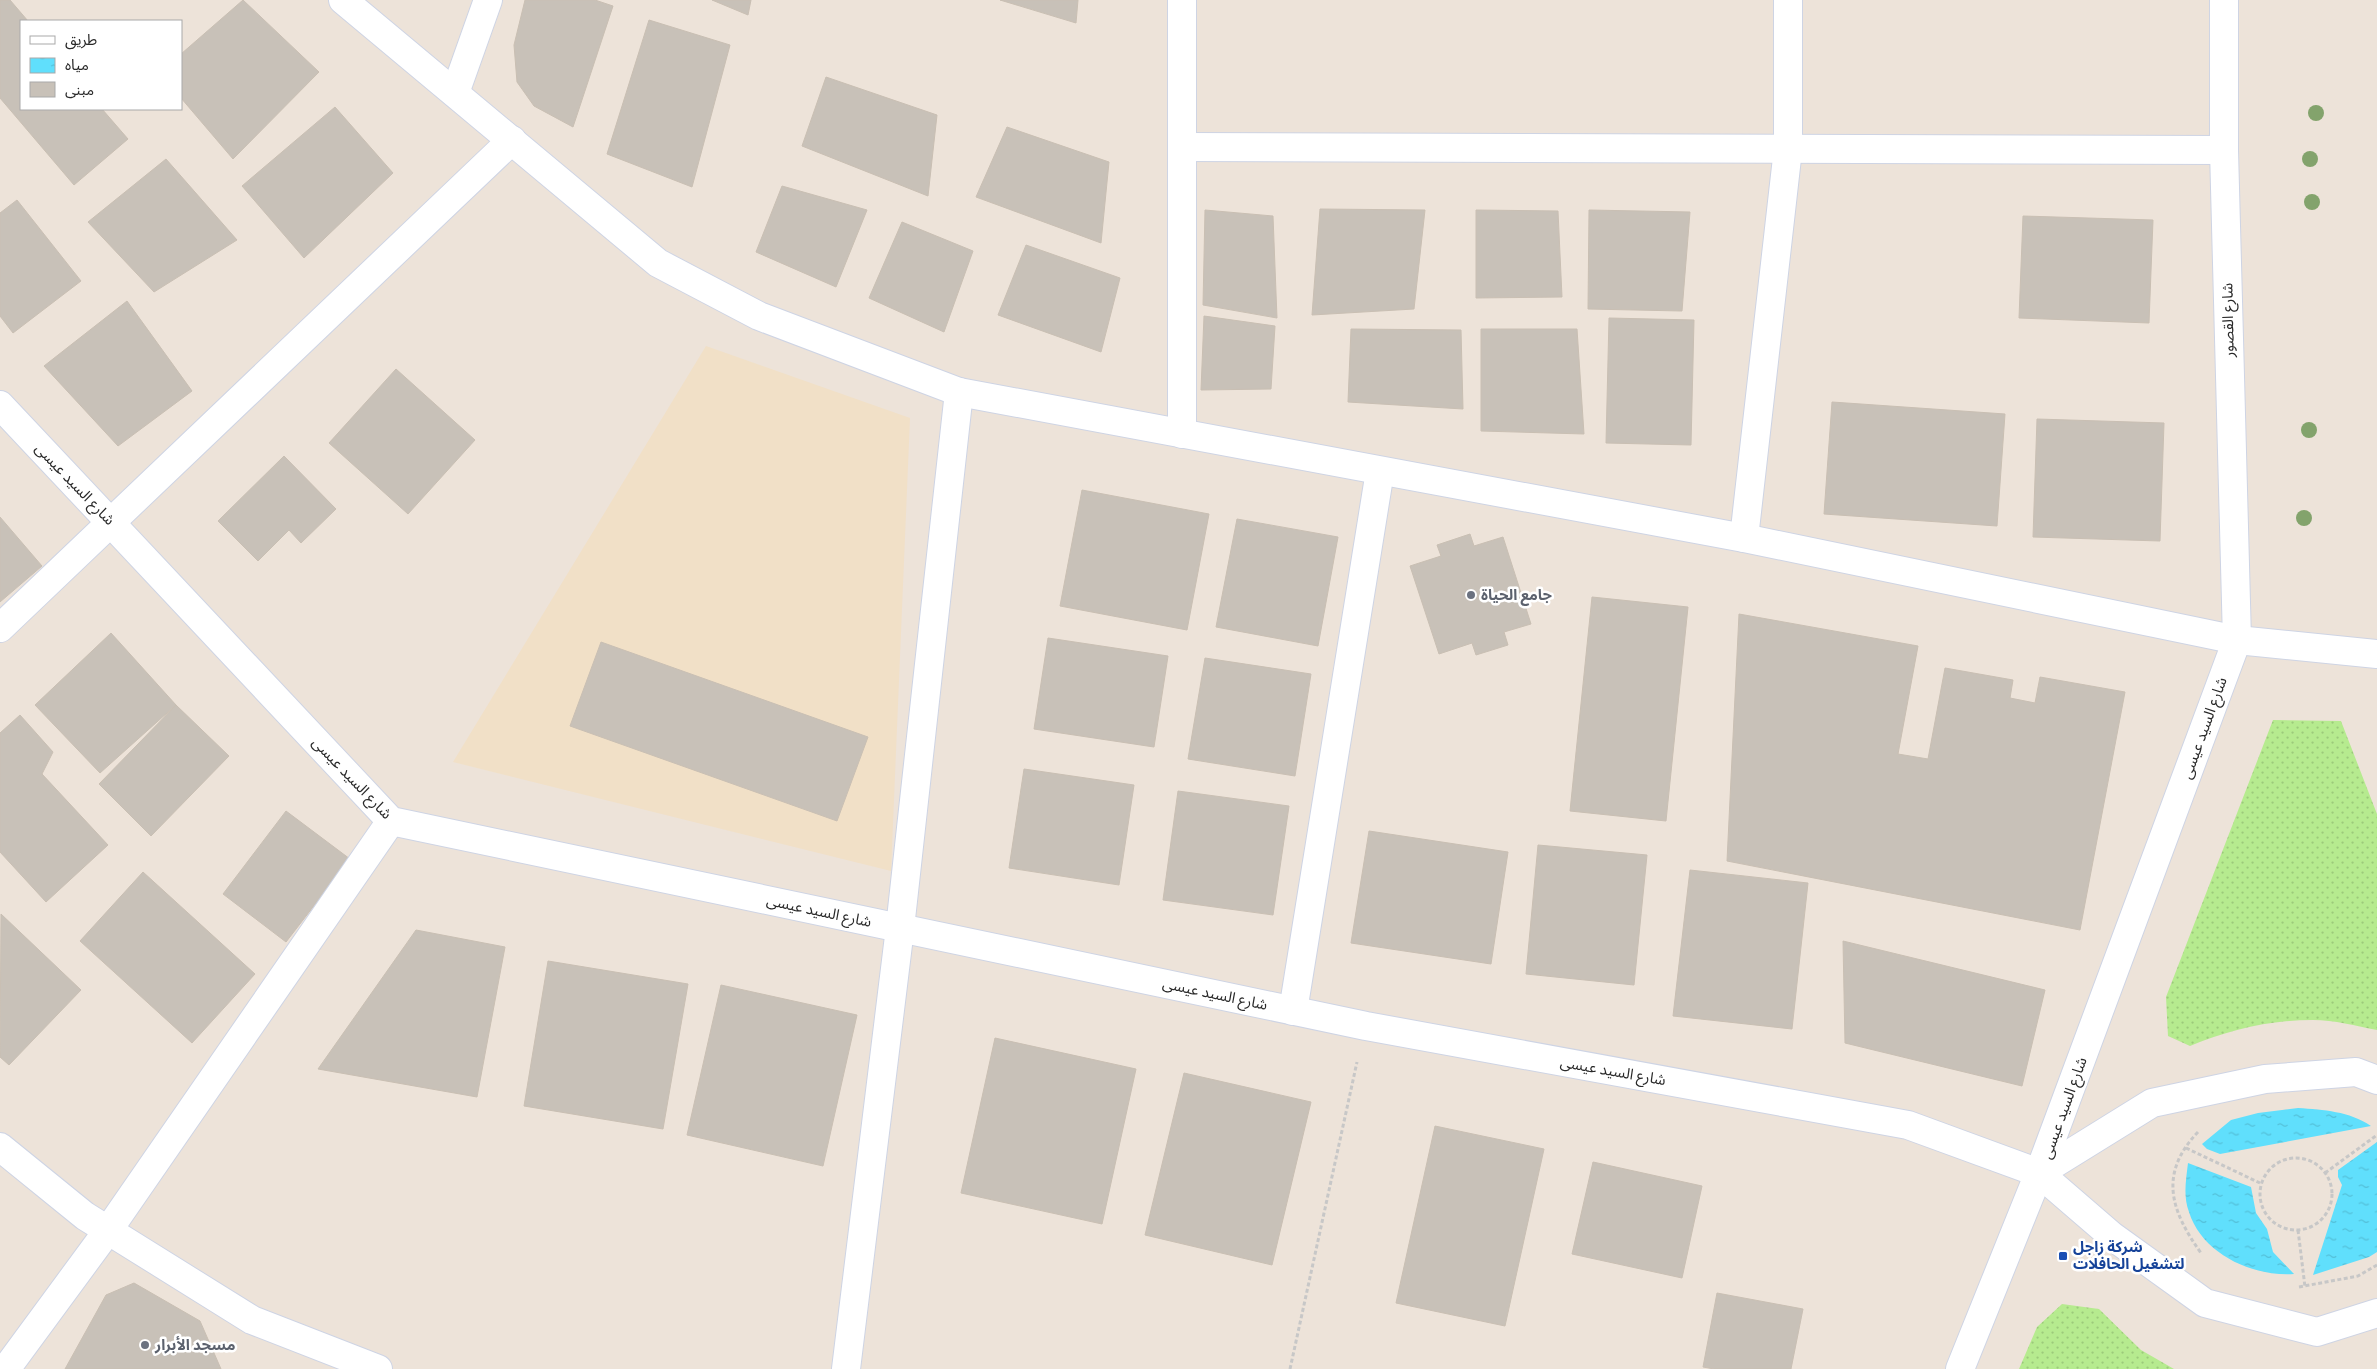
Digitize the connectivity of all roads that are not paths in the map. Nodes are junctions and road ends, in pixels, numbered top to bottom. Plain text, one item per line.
1 (343, 0) edge
2 (488, 0) edge
3 (1182, 0) edge
4 (1788, 0) edge
5 (2224, 0) edge
6 (455, 93) junction
7 (512, 140) junction
8 (1182, 147) junction
9 (1788, 149) junction
10 (2224, 150) junction
11 (959, 392) junction
12 (0, 405) edge
13 (1182, 434) junction
14 (1380, 470) junction
15 (112, 523) junction
16 (1744, 538) junction
17 (0, 628) edge
18 (2237, 640) junction
19 (2377, 654) edge
20 (391, 822) junction
21 (900, 928) junction
22 (1293, 1010) junction
23 (2377, 1080) edge
24 (0, 1147) edge
25 (2039, 1173) junction
26 (109, 1229) junction
27 (2377, 1313) edge
28 (6, 1369) edge
29 (378, 1369) edge
30 (846, 1369) edge
31 (1960, 1369) edge

1 - 6 street
2 - 6 street
3 - 8 street
4 - 9 street
5 - 10 street, شارع القصور
6 - 7 street
7 - 11 street
7 - 15 street
8 - 9 street
8 - 13 street
9 - 10 street
9 - 16 street
10 - 18 street, شارع القصور
11 - 13 street
11 - 21 street
12 - 15 street, شارع السيد عيسى
13 - 14 street
14 - 16 street
14 - 22 street
15 - 17 street
15 - 20 street, شارع السيد عيسى
16 - 18 street
18 - 19 street
18 - 25 street, شارع السيد عيسى
20 - 21 street, شارع السيد عيسى
20 - 26 street
21 - 22 street, شارع السيد عيسى
21 - 30 street
22 - 25 street, شارع السيد عيسى
23 - 25 street
24 - 26 street
25 - 27 street
25 - 31 street
26 - 28 street
26 - 29 street

